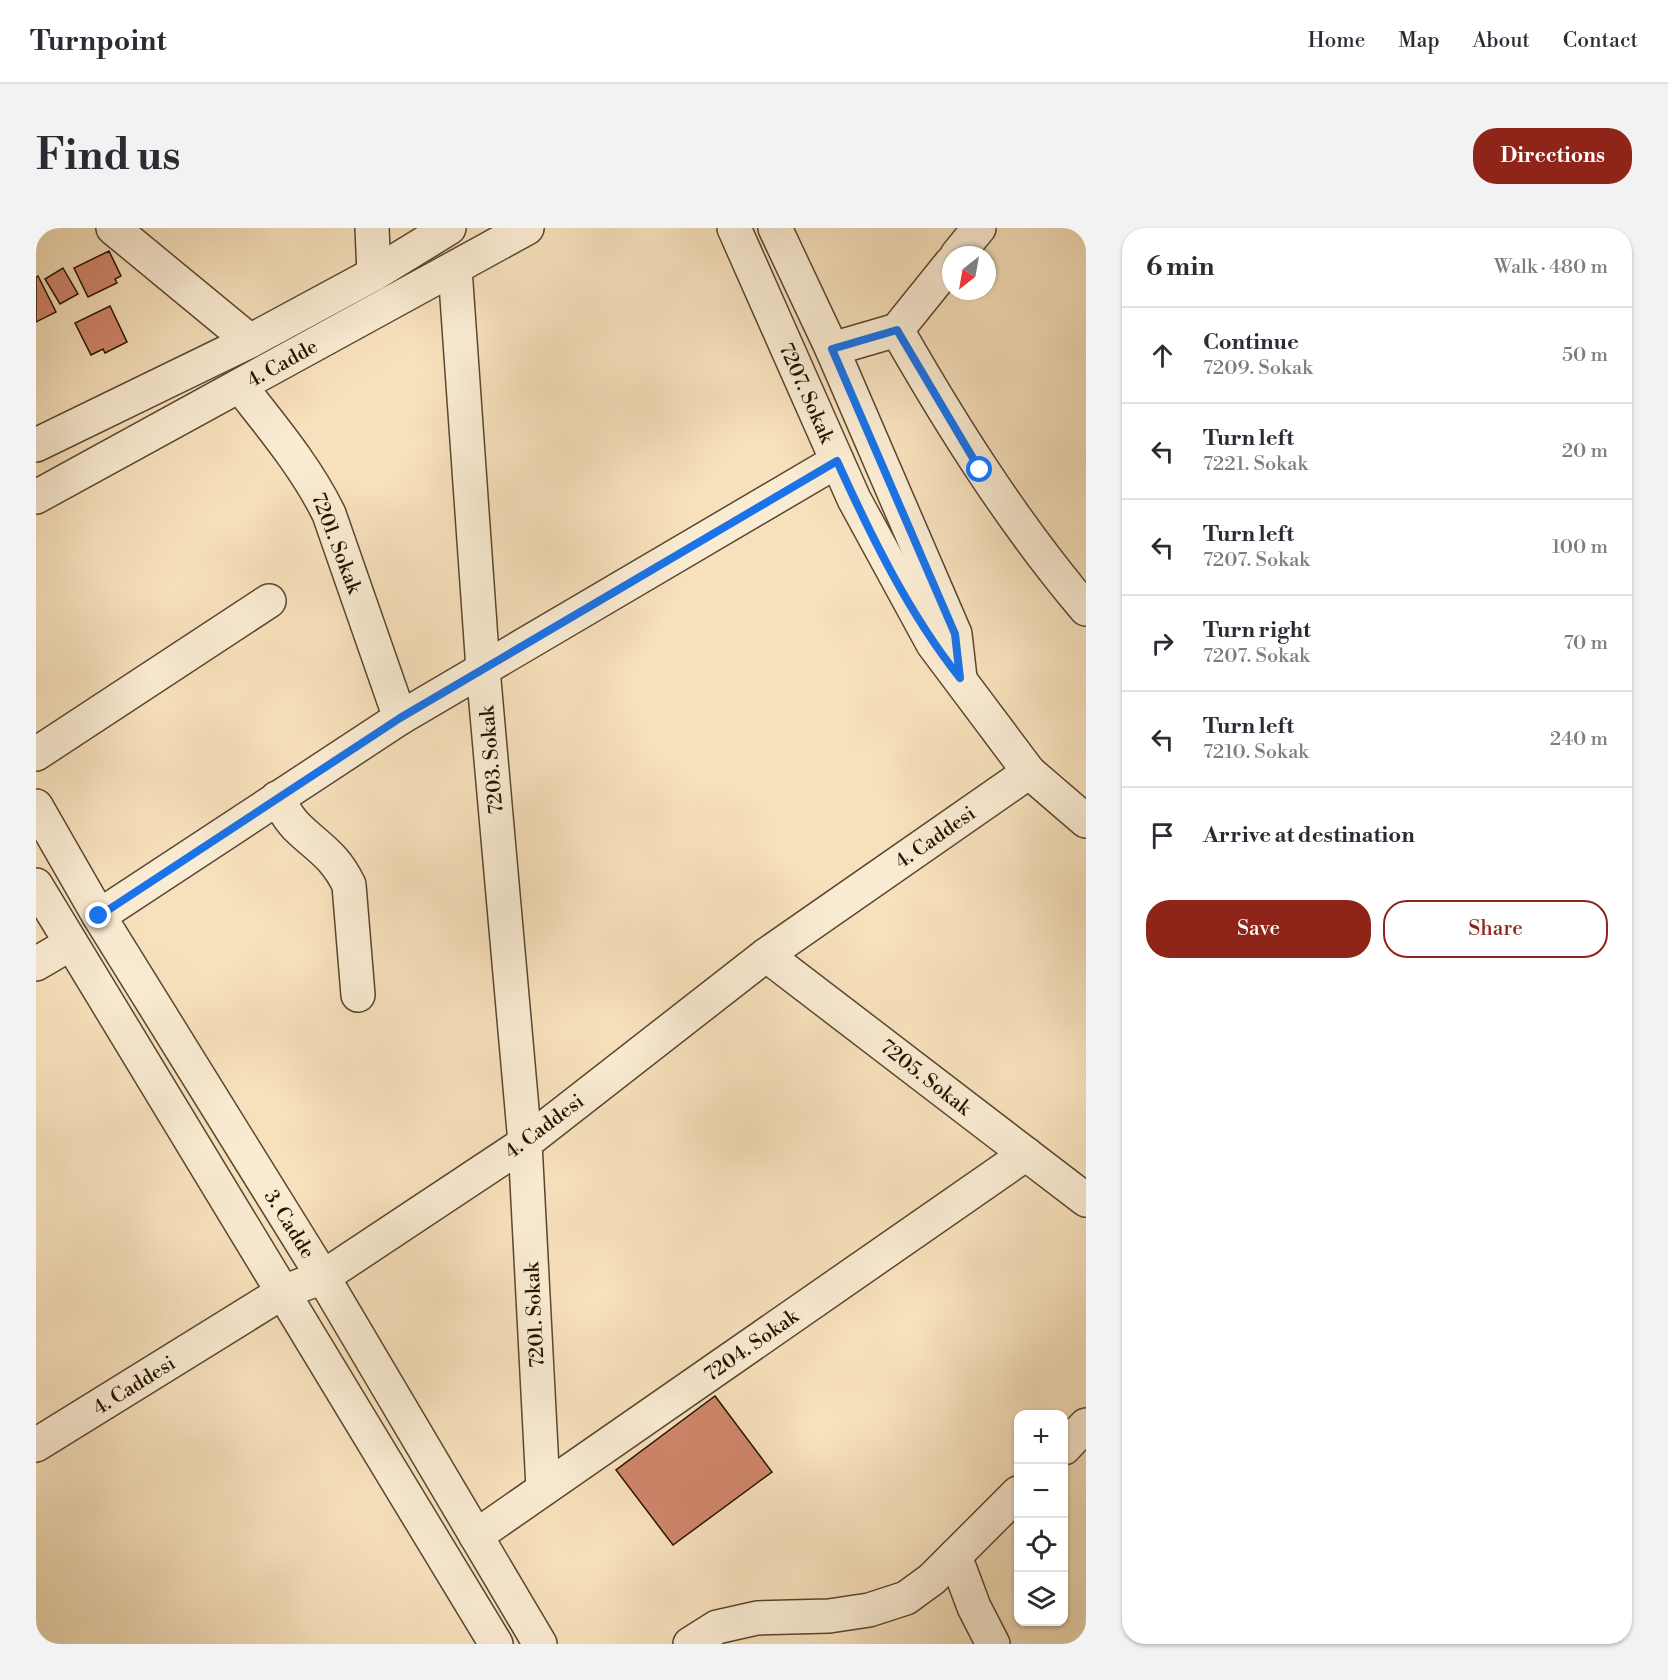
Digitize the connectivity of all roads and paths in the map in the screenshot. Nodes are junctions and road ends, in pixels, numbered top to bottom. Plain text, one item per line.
1 (113, 228) edge
2 (372, 228) edge
3 (449, 228) edge
4 (527, 228) edge
5 (734, 228) edge
6 (775, 228) edge
7 (979, 228) edge
8 (964, 246) edge
9 (455, 269) junction
10 (374, 274) junction
11 (942, 274) edge
12 (897, 330) junction
13 (250, 341) junction
14 (832, 349) junction
15 (240, 386) junction
16 (36, 445) edge
17 (837, 461) junction
18 (36, 497) edge
19 (269, 601) dead end
20 (1086, 609) edge
21 (483, 669) junction
22 (960, 678) junction
23 (400, 718) junction
24 (36, 754) edge
25 (1029, 772) junction
26 (277, 798) junction
27 (36, 806) edge
28 (1086, 821) edge
29 (36, 885) edge
30 (99, 916) junction
31 (70, 944) junction
32 (766, 955) junction
33 (36, 964) edge
34 (358, 995) dead end
35 (525, 1143) junction
36 (1026, 1154) junction
37 (1086, 1200) edge
38 (323, 1276) junction
39 (283, 1292) junction
40 (1086, 1425) edge
41 (1068, 1444) edge
42 (36, 1445) edge
43 (543, 1488) junction
44 (1014, 1497) edge
45 (476, 1536) junction
46 (955, 1556) junction
47 (496, 1644) edge
48 (540, 1644) edge
49 (690, 1644) edge
50 (993, 1644) edge

1 - 13 street
2 - 10 street
3 - 10 street, 4. Cadde
4 - 9 street, 4. Cadde
5 - 17 street, 7207. Sokak
6 - 14 street, 7207. Sokak
7 - 8 street
9 - 15 street, 4. Cadde
9 - 21 street, 7203. Sokak
10 - 13 street, 4. Cadde
11 - 12 street
12 - 14 street
12 - 20 street
13 - 16 street, 4. Cadde
14 - 22 street, 7207. Sokak
15 - 18 street, 4. Cadde
15 - 23 street, 7201. Sokak
17 - 21 street
17 - 22 street, 7207. Sokak
19 - 24 street
21 - 23 street
21 - 35 street, 7203. Sokak
22 - 25 street, 7207. Sokak
23 - 26 street
25 - 28 street, 7207. Sokak
25 - 32 street, 4. Caddesi
26 - 30 street
26 - 34 street
27 - 30 street, 3. Cadde
29 - 31 street, 3. Cadde
30 - 38 street, 3. Cadde
31 - 33 street
31 - 39 street, 3. Cadde
32 - 35 street, 4. Caddesi
32 - 36 street, 7205. Sokak
35 - 38 street, 4. Caddesi
35 - 43 street, 7201. Sokak
36 - 37 street, 7205. Sokak
36 - 43 street, 7204. Sokak
38 - 39 street, 4. Caddesi
38 - 45 street, 3. Cadde
39 - 42 street, 4. Caddesi
39 - 47 street, 3. Cadde
40 - 41 street
43 - 45 street, 7204. Sokak
44 - 46 street
45 - 48 street, 3. Cadde
46 - 49 street
46 - 50 street

